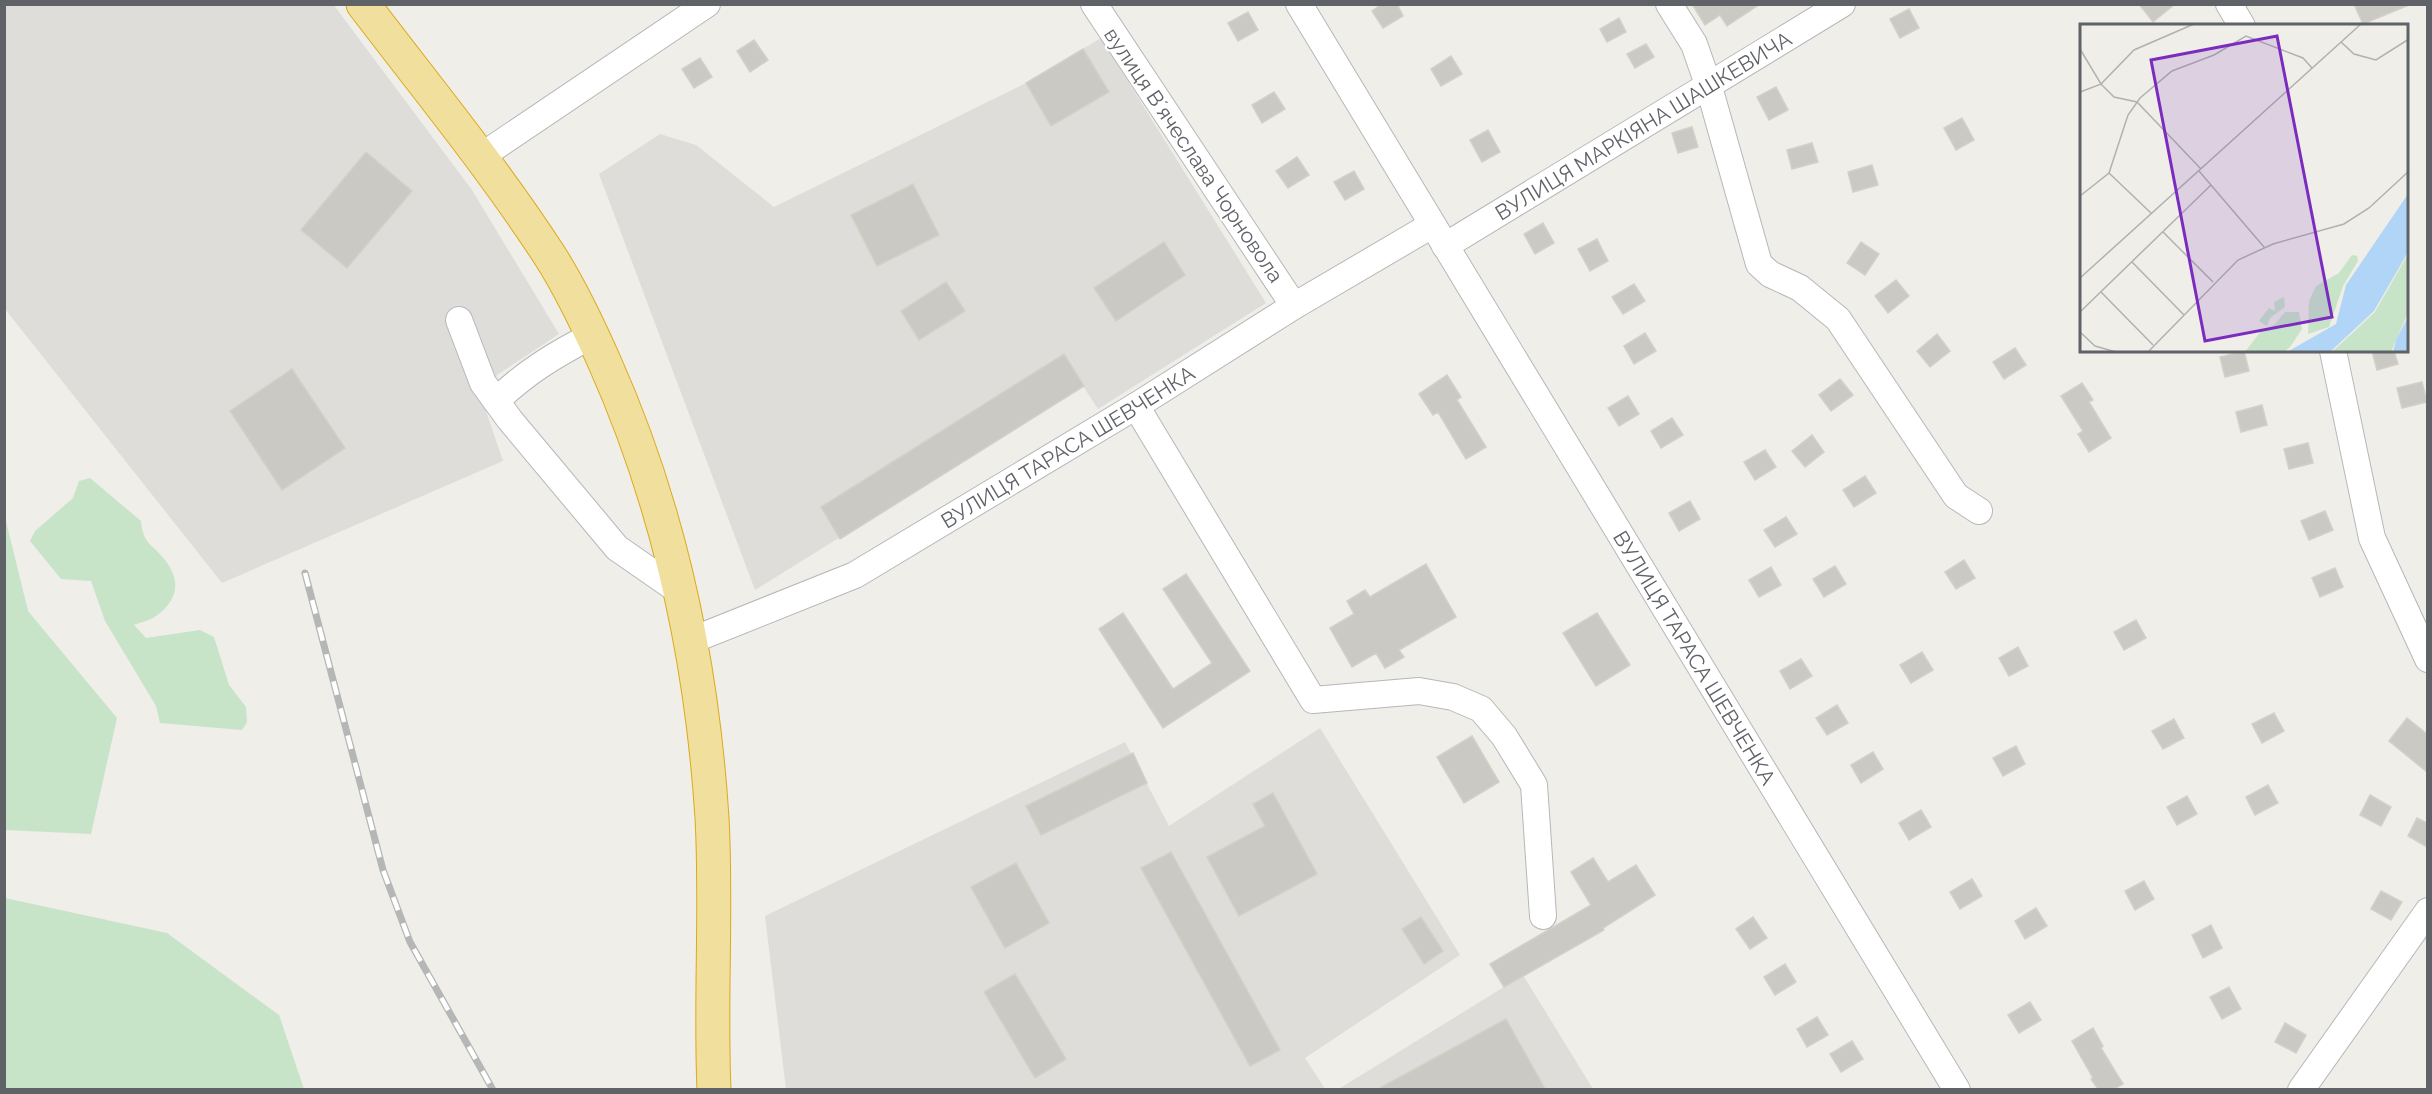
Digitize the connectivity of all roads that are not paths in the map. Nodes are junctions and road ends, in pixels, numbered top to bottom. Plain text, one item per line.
1 (363, 4) edge
2 (707, 4) edge
3 (1094, 4) edge
4 (1299, 4) edge
5 (1669, 4) edge
6 (1842, 4) edge
7 (2229, 4) edge
8 (2241, 24) edge
9 (1709, 87) junction
10 (480, 157) junction
11 (1438, 235) junction
12 (1294, 306) junction
13 (459, 320) dead end
14 (593, 335) junction
15 (2333, 352) edge
16 (496, 401) junction
17 (1136, 406) junction
18 (1979, 511) dead end
19 (679, 591) junction
20 (690, 640) junction
21 (2427, 659) edge
22 (2427, 911) edge
23 (1543, 916) dead end
24 (714, 1089) edge
25 (1957, 1089) edge
26 (2301, 1089) edge

1 - 10 highway
2 - 10 street
3 - 12 street, вулиця Вʼячеслава Чорновола
4 - 11 street, ВУЛИЦЯ ТАРАСА ШЕВЧЕНКА
5 - 9 street
6 - 9 street, ВУЛИЦЯ МАРКІЯНА ШАШКЕВИЧА
7 - 8 street
9 - 11 street, ВУЛИЦЯ МАРКІЯНА ШАШКЕВИЧА
9 - 18 street
10 - 14 highway
11 - 12 street, ВУЛИЦЯ ТАРАСА ШЕВЧЕНКА
11 - 25 street, ВУЛИЦЯ ТАРАСА ШЕВЧЕНКА
12 - 17 street, ВУЛИЦЯ ТАРАСА ШЕВЧЕНКА
13 - 16 street
14 - 16 street
14 - 19 highway
15 - 21 street
16 - 19 street
17 - 20 street, ВУЛИЦЯ ТАРАСА ШЕВЧЕНКА
17 - 23 street
19 - 20 highway
20 - 24 highway
22 - 26 street

